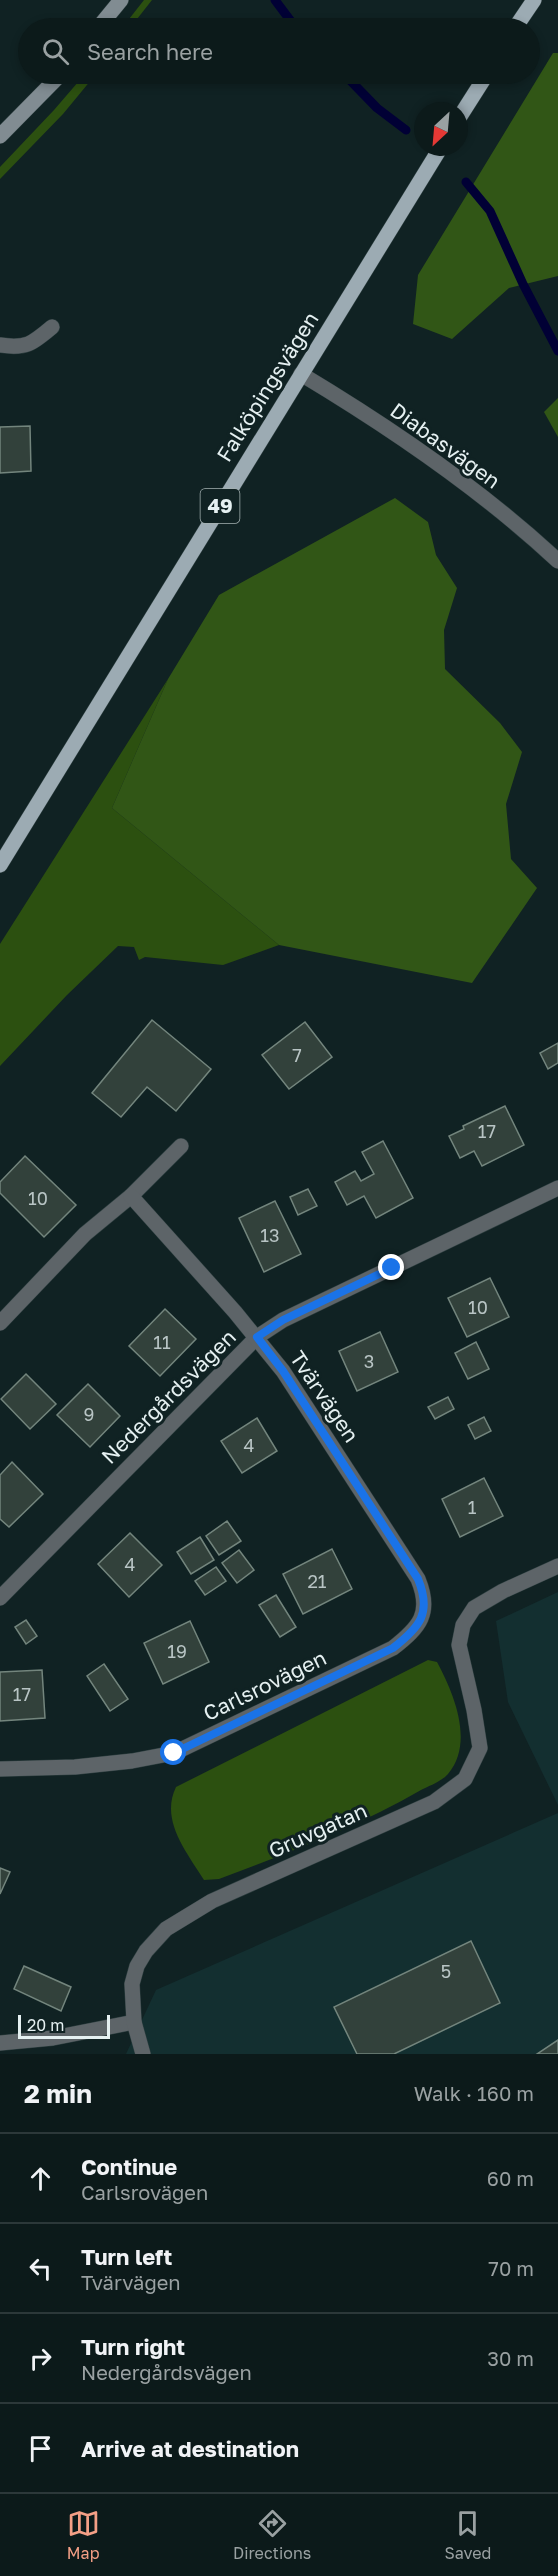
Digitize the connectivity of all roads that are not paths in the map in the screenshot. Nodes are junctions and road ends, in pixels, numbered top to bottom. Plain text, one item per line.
1 (121, 0) edge
2 (534, 0) edge
3 (106, 18) edge
4 (522, 18) edge
5 (51, 84) edge
6 (481, 84) edge
7 (468, 104) edge
8 (0, 136) edge
9 (435, 156) edge
10 (52, 327) dead end
11 (0, 345) edge
12 (300, 374) junction
13 (558, 561) edge
14 (0, 865) edge
15 (181, 1146) dead end
16 (558, 1188) edge
17 (131, 1196) junction
18 (0, 1323) edge
19 (257, 1337) junction
20 (558, 1566) edge
21 (0, 1598) edge
22 (424, 1614) joint
23 (0, 1769) edge
24 (134, 2022) junction
25 (0, 2043) edge
26 (143, 2054) edge

1 - 3 street
2 - 4 main road
5 - 8 street
6 - 7 main road
9 - 12 main road, Falköpingsvägen / 49
10 - 11 street
12 - 13 street, Diabasvägen
12 - 14 main road, Falköpingsvägen / 49
15 - 17 street
16 - 19 street, Nedergårdsvägen
17 - 18 street
17 - 19 street, Tvärvägen
19 - 21 street, Nedergårdsvägen
19 - 22 street, Tvärvägen
20 - 24 street, Gruvgatan
22 - 23 street, Carlsrovägen
24 - 25 street
24 - 26 street, Gruvgatan

